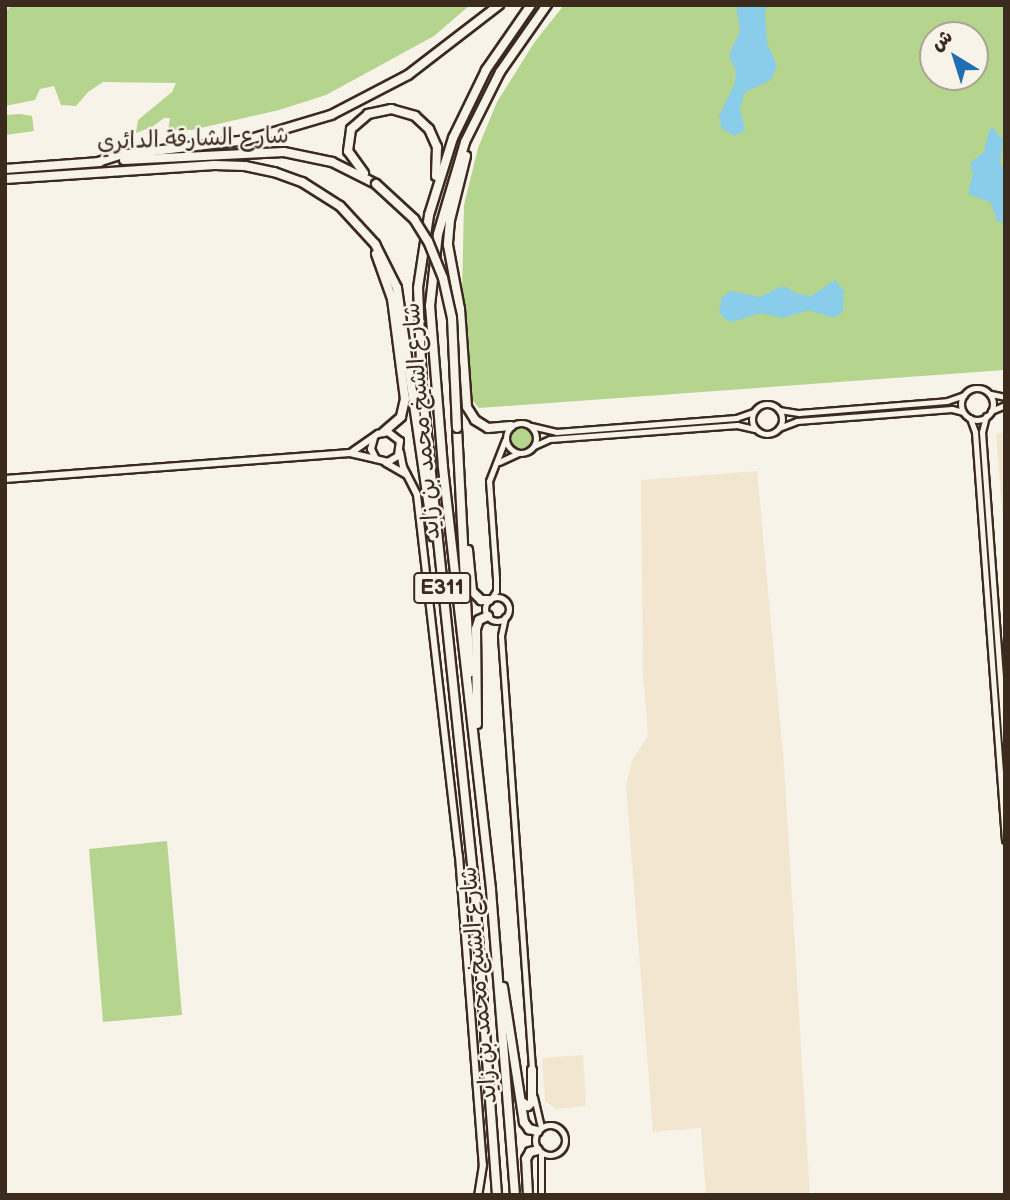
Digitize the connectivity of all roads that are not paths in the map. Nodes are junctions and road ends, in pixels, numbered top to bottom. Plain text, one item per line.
1 (499, 5) edge
2 (531, 5) edge
3 (547, 5) edge
4 (473, 124) junction
5 (98, 162) junction
6 (5, 169) edge
7 (5, 179) edge
8 (376, 184) junction
9 (434, 197) junction
10 (351, 216) junction
11 (989, 394) junction
12 (964, 395) junction
13 (1005, 397) edge
14 (1005, 405) edge
15 (779, 410) junction
16 (752, 412) junction
17 (963, 412) junction
18 (989, 414) junction
19 (970, 418) junction
20 (511, 426) junction
21 (531, 426) junction
22 (779, 428) junction
23 (755, 429) junction
24 (384, 432) junction
25 (374, 438) junction
26 (505, 440) junction
27 (534, 446) junction
28 (400, 452) junction
29 (350, 453) junction
30 (519, 453) junction
31 (376, 459) junction
32 (384, 462) junction
33 (496, 464) junction
34 (408, 476) junction
35 (5, 479) edge
36 (461, 510) junction
37 (440, 573) junction
38 (496, 578) junction
39 (490, 600) junction
40 (505, 600) junction
41 (489, 617) junction
42 (505, 617) junction
43 (501, 636) junction
44 (468, 687) junction
45 (475, 738) junction
46 (1005, 742) edge
47 (1005, 840) edge
48 (496, 956) junction
49 (532, 1070) junction
50 (522, 1102) junction
51 (538, 1110) junction
52 (556, 1126) junction
53 (540, 1129) junction
54 (539, 1151) junction
55 (555, 1155) junction
56 (543, 1169) junction
57 (478, 1195) edge
58 (497, 1195) edge
59 (515, 1195) edge
60 (528, 1195) edge
61 (541, 1195) edge

1 - 5 highway
2 - 9 highway, شارع الشيخ محمد بن زايد / E311
3 - 4 highway, شارع الشيخ محمد بن زايد / E311
4 - 20 highway
4 - 44 highway, شارع الشيخ محمد بن زايد / E311
5 - 6 highway, شارع الشارقة الدائري
5 - 8 highway, شارع الشارقة الدائري
7 - 10 highway, شارع الشارقة الدائري
8 - 9 highway
8 - 36 highway, bridge
9 - 37 highway, شارع الشيخ محمد بن زايد / E311
10 - 24 highway
10 - 37 highway
11 - 12 street
11 - 13 street
11 - 18 street
12 - 15 street
12 - 17 street
14 - 18 street
15 - 16 street
15 - 22 street
16 - 21 street
16 - 23 street
17 - 19 street
17 - 22 street
18 - 19 street
18 - 46 street
19 - 47 street
20 - 21 street
20 - 26 street
21 - 27 street
22 - 23 street
23 - 27 street
24 - 25 main road
24 - 28 main road
25 - 29 main road
25 - 31 main road
26 - 30 street
26 - 33 street
27 - 30 street
28 - 32 main road
28 - 34 main road
29 - 31 main road
29 - 35 main road
30 - 33 street
31 - 32 main road
32 - 34 main road
33 - 38 street
34 - 57 main road
36 - 39 highway
36 - 44 highway
37 - 58 highway, شارع الشيخ محمد بن زايد / E311
38 - 39 street
38 - 40 street
39 - 40 street
39 - 41 street
40 - 42 street
41 - 42 street
41 - 43 street
41 - 45 highway
42 - 43 street
43 - 49 street
44 - 45 highway, شارع الشيخ محمد بن زايد / E311
45 - 48 highway, شارع الشيخ محمد بن زايد / E311
48 - 50 highway
48 - 59 highway, شارع الشيخ محمد بن زايد / E311
49 - 50 highway
49 - 51 street
50 - 53 highway
51 - 52 street
51 - 53 street
52 - 53 street
52 - 55 street
53 - 54 street
54 - 55 street
54 - 56 street
54 - 60 highway
55 - 56 street
56 - 61 street

